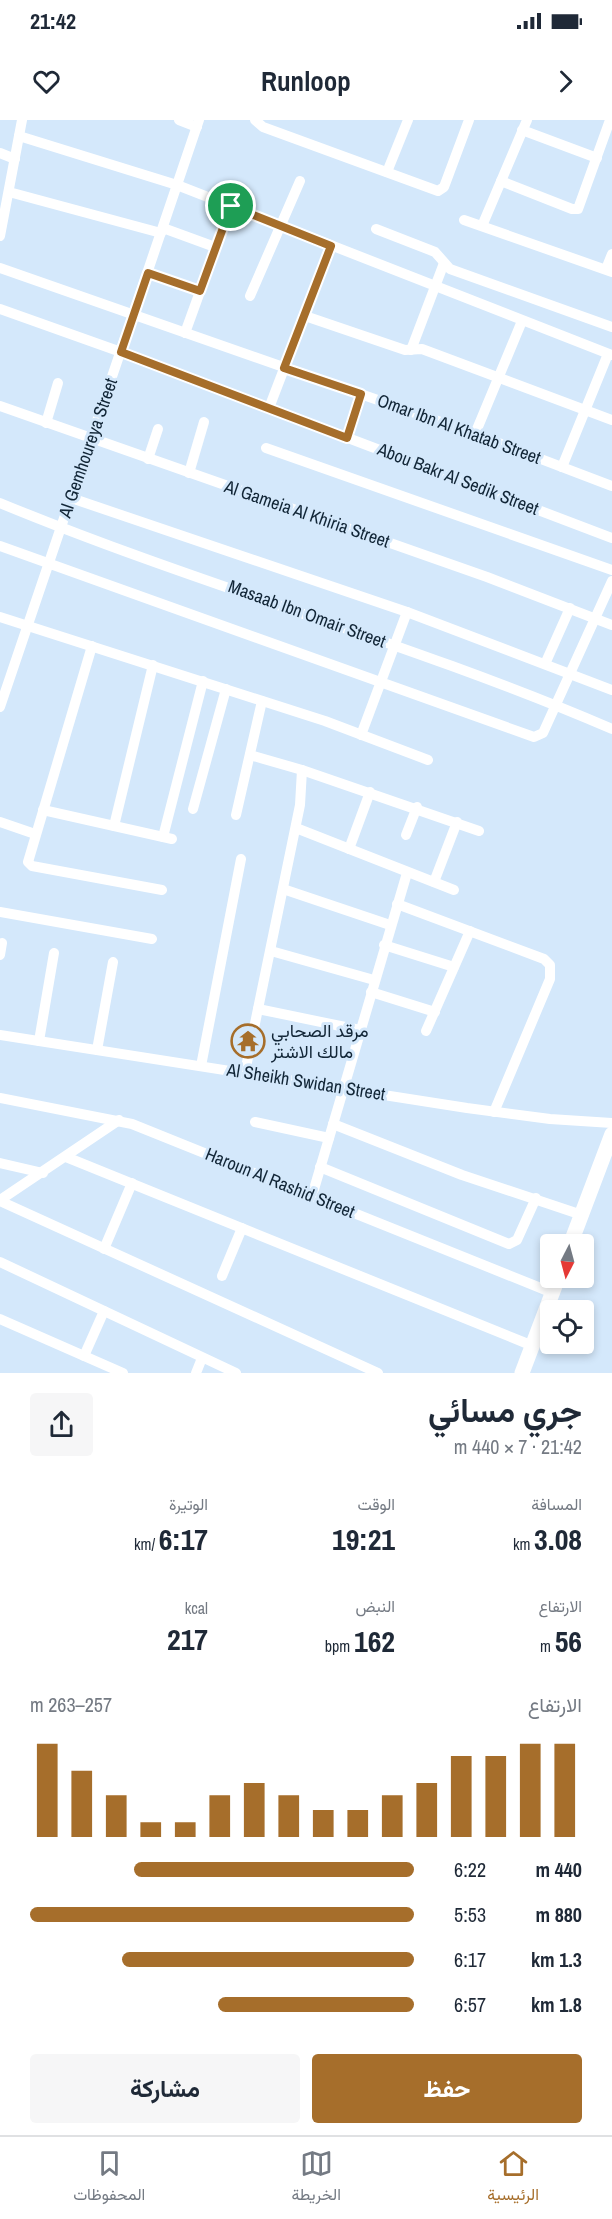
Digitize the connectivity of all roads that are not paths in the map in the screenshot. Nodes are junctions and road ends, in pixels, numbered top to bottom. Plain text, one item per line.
1 (22, 120) edge
2 (179, 120) edge
3 (255, 120) edge
4 (408, 120) edge
5 (470, 120) edge
6 (610, 120) edge
7 (198, 124) edge
8 (525, 125) edge
9 (19, 136) junction
10 (0, 153) edge
11 (597, 158) junction
12 (15, 159) junction
13 (387, 172) junction
14 (300, 182) dead end
15 (501, 182) junction
16 (177, 185) junction
17 (9, 192) junction
18 (231, 206) junction
19 (464, 220) dead end
20 (281, 225) junction
21 (482, 226) junction
22 (376, 229) dead end
23 (162, 231) junction
24 (0, 235) edge
25 (331, 246) junction
26 (215, 247) junction
27 (612, 254) edge
28 (444, 263) junction
29 (0, 268) edge
30 (609, 270) edge
31 (148, 273) junction
32 (435, 287) junction
33 (200, 291) junction
34 (250, 296) dead end
35 (0, 309) edge
36 (134, 314) junction
37 (305, 316) junction
38 (522, 321) junction
39 (612, 327) edge
40 (184, 333) junction
41 (411, 350) junction
42 (121, 352) junction
43 (610, 355) edge
44 (284, 368) junction
45 (498, 379) junction
46 (58, 383) dead end
47 (361, 394) junction
48 (0, 406) edge
49 (269, 408) junction
50 (586, 410) junction
51 (612, 420) edge
52 (204, 422) dead end
53 (46, 423) junction
54 (158, 429) dead end
55 (475, 434) junction
56 (347, 438) junction
57 (91, 439) junction
58 (267, 448) dead end
59 (148, 459) junction
60 (562, 467) junction
61 (189, 473) junction
62 (612, 486) edge
63 (71, 498) junction
64 (0, 503) edge
65 (61, 528) junction
66 (612, 538) edge
67 (0, 546) edge
68 (49, 562) junction
69 (612, 570) edge
70 (612, 580) edge
71 (570, 608) junction
72 (407, 612) junction
73 (0, 617) edge
74 (595, 617) junction
75 (612, 625) edge
76 (28, 626) junction
77 (395, 645) junction
78 (92, 646) junction
79 (545, 664) junction
80 (153, 665) junction
81 (570, 674) junction
82 (203, 681) junction
83 (381, 682) junction
84 (4, 684) edge
85 (226, 689) junction
86 (612, 690) edge
87 (262, 701) junction
88 (555, 705) junction
89 (0, 707) edge
90 (612, 729) edge
91 (361, 735) junction
92 (250, 755) junction
93 (428, 760) dead end
94 (302, 770) junction
95 (370, 792) junction
96 (417, 807) junction
97 (193, 809) dead end
98 (43, 810) junction
99 (236, 815) dead end
100 (0, 822) edge
101 (457, 822) junction
102 (114, 826) junction
103 (296, 828) junction
104 (479, 831) dead end
105 (35, 834) junction
106 (406, 835) dead end
107 (349, 849) junction
108 (241, 859) dead end
109 (406, 873) junction
110 (434, 882) junction
111 (283, 889) junction
112 (162, 890) dead end
113 (454, 890) dead end
114 (397, 904) junction
115 (0, 912) edge
116 (390, 925) junction
117 (470, 931) junction
118 (152, 939) dead end
119 (384, 945) junction
120 (271, 951) junction
121 (54, 953) dead end
122 (113, 962) dead end
123 (454, 967) junction
124 (374, 981) junction
125 (371, 992) junction
126 (258, 1009) junction
127 (435, 1012) junction
128 (360, 1030) junction
129 (426, 1031) dead end
130 (0, 1035) edge
131 (39, 1041) junction
132 (97, 1050) junction
133 (201, 1066) junction
134 (245, 1072) junction
135 (343, 1087) junction
136 (0, 1098) edge
137 (494, 1112) junction
138 (119, 1120) junction
139 (255, 1122) dead end
140 (612, 1123) edge
141 (333, 1124) junction
142 (612, 1134) edge
143 (328, 1138) junction
144 (66, 1157) junction
145 (0, 1163) edge
146 (320, 1167) junction
147 (43, 1173) junction
148 (132, 1183) junction
149 (312, 1196) junction
150 (536, 1198) junction
151 (0, 1200) edge
152 (582, 1215) junction
153 (242, 1228) junction
154 (574, 1234) edge
155 (104, 1249) junction
156 (0, 1262) edge
157 (222, 1276) dead end
158 (540, 1280) edge
159 (554, 1288) edge
160 (104, 1311) junction
161 (0, 1319) edge
162 (532, 1346) junction
163 (84, 1356) junction
164 (202, 1358) junction
165 (123, 1373) edge
166 (196, 1373) edge
167 (236, 1373) edge
168 (378, 1373) edge
169 (522, 1373) edge

1 - 9 street
2 - 7 street
3 - 13 street
4 - 13 street
5 - 13 street
6 - 11 street
7 - 16 street, Al Gemhoureya Street
8 - 11 street
8 - 15 street
9 - 12 street
9 - 16 street
10 - 12 street
11 - 15 street
12 - 17 street
14 - 20 street
15 - 21 street
16 - 18 street
16 - 23 street, Al Gemhoureya Street
17 - 23 street
17 - 24 street
18 - 20 street
18 - 26 street
19 - 21 street
20 - 25 street
20 - 34 street
21 - 30 street
22 - 28 street
23 - 26 street
23 - 31 street, Al Gemhoureya Street
25 - 32 street
25 - 37 street
26 - 33 street
27 - 30 street
28 - 32 street
28 - 39 street
29 - 36 street, Omar Ibn Al Khatab Street
31 - 33 street
31 - 36 street, Al Gemhoureya Street
32 - 38 street
32 - 41 street
33 - 40 street
35 - 42 street, Abou Bakr Al Sedik Street
36 - 40 street, Omar Ibn Al Khatab Street
36 - 42 street, Al Gemhoureya Street
37 - 41 street
37 - 44 street
38 - 43 street
38 - 45 street
40 - 44 street, Omar Ibn Al Khatab Street
41 - 45 street
42 - 49 street, Abou Bakr Al Sedik Street
42 - 57 street, Al Gemhoureya Street
43 - 50 street
44 - 47 street, Omar Ibn Al Khatab Street
44 - 49 street
45 - 50 street
45 - 55 street
46 - 53 street
47 - 55 street, Omar Ibn Al Khatab Street
47 - 56 street
48 - 53 street, Al Gameia Al Khiria Street
49 - 56 street, Abou Bakr Al Sedik Street
50 - 51 street
50 - 60 street
52 - 61 street
53 - 57 street, Al Gameia Al Khiria Street
54 - 59 street
55 - 60 street, Omar Ibn Al Khatab Street
56 - 66 street, Abou Bakr Al Sedik Street
57 - 59 street, Al Gameia Al Khiria Street
57 - 63 street, Al Gemhoureya Street
58 - 69 street
59 - 61 street, Al Gameia Al Khiria Street
60 - 62 street, Omar Ibn Al Khatab Street
61 - 71 street, Al Gameia Al Khiria Street
63 - 65 street, Al Gemhoureya Street
63 - 72 street
64 - 65 street, Masaab Ibn Omair Street
65 - 68 street, Al Gemhoureya Street
65 - 77 street, Masaab Ibn Omair Street
67 - 68 street
68 - 76 street, Al Gemhoureya Street
68 - 83 street
70 - 74 street
71 - 74 street, Al Gameia Al Khiria Street
71 - 79 street
72 - 77 street
72 - 79 street
73 - 76 street
74 - 75 street, Al Gameia Al Khiria Street
74 - 81 street
76 - 78 street
76 - 84 street, Al Gemhoureya Street
77 - 83 street
77 - 88 street, Masaab Ibn Omair Street
78 - 80 street
78 - 98 street
79 - 81 street
80 - 82 street
80 - 102 street
81 - 86 street
81 - 88 street
82 - 85 street
82 - 102 street
83 - 88 street
83 - 91 street
84 - 89 street, Al Gemhoureya Street
85 - 87 street
85 - 97 street
87 - 91 street
87 - 92 street
88 - 90 street, Masaab Ibn Omair Street
91 - 93 street
92 - 94 street
92 - 99 street
94 - 95 street
94 - 103 street
95 - 96 street
95 - 107 street
96 - 101 street
96 - 106 street
98 - 102 street
98 - 105 street
100 - 105 street
101 - 104 street
101 - 110 street
103 - 107 street
103 - 111 street
105 - 112 street
107 - 109 street
108 - 133 street
109 - 110 street
109 - 114 street
110 - 113 street
111 - 116 street
111 - 120 street
114 - 116 street
114 - 117 street
115 - 118 street
116 - 119 street
117 - 123 street
117 - 137 street
119 - 123 street
119 - 124 street
120 - 124 street
120 - 126 street
121 - 131 street
122 - 132 street
123 - 127 street
124 - 125 street
125 - 127 street
125 - 128 street
126 - 128 street
126 - 134 street
127 - 129 street
128 - 135 street
130 - 131 street, Al Sheikh Swidan Street
131 - 132 street, Al Sheikh Swidan Street
132 - 133 street, Al Sheikh Swidan Street
133 - 134 street, Al Sheikh Swidan Street
134 - 135 street, Al Sheikh Swidan Street
135 - 137 street, Al Sheikh Swidan Street
135 - 141 street
136 - 138 street, Haroun Al Rashid Street
137 - 140 street, Al Sheikh Swidan Street
138 - 144 street
138 - 149 street, Haroun Al Rashid Street
139 - 143 street
141 - 143 street
141 - 150 street
142 - 152 main road
143 - 146 street
144 - 147 street
144 - 148 street
145 - 147 street
146 - 149 street
146 - 150 street
147 - 151 street
148 - 153 street
148 - 155 street
149 - 158 street, Haroun Al Rashid Street
150 - 152 street
151 - 155 street
152 - 154 main road
153 - 157 street
153 - 162 street
155 - 168 street
156 - 160 street
159 - 162 main road
160 - 163 street
160 - 164 street
161 - 163 street
162 - 169 main road
163 - 165 street
164 - 166 street
164 - 167 street

